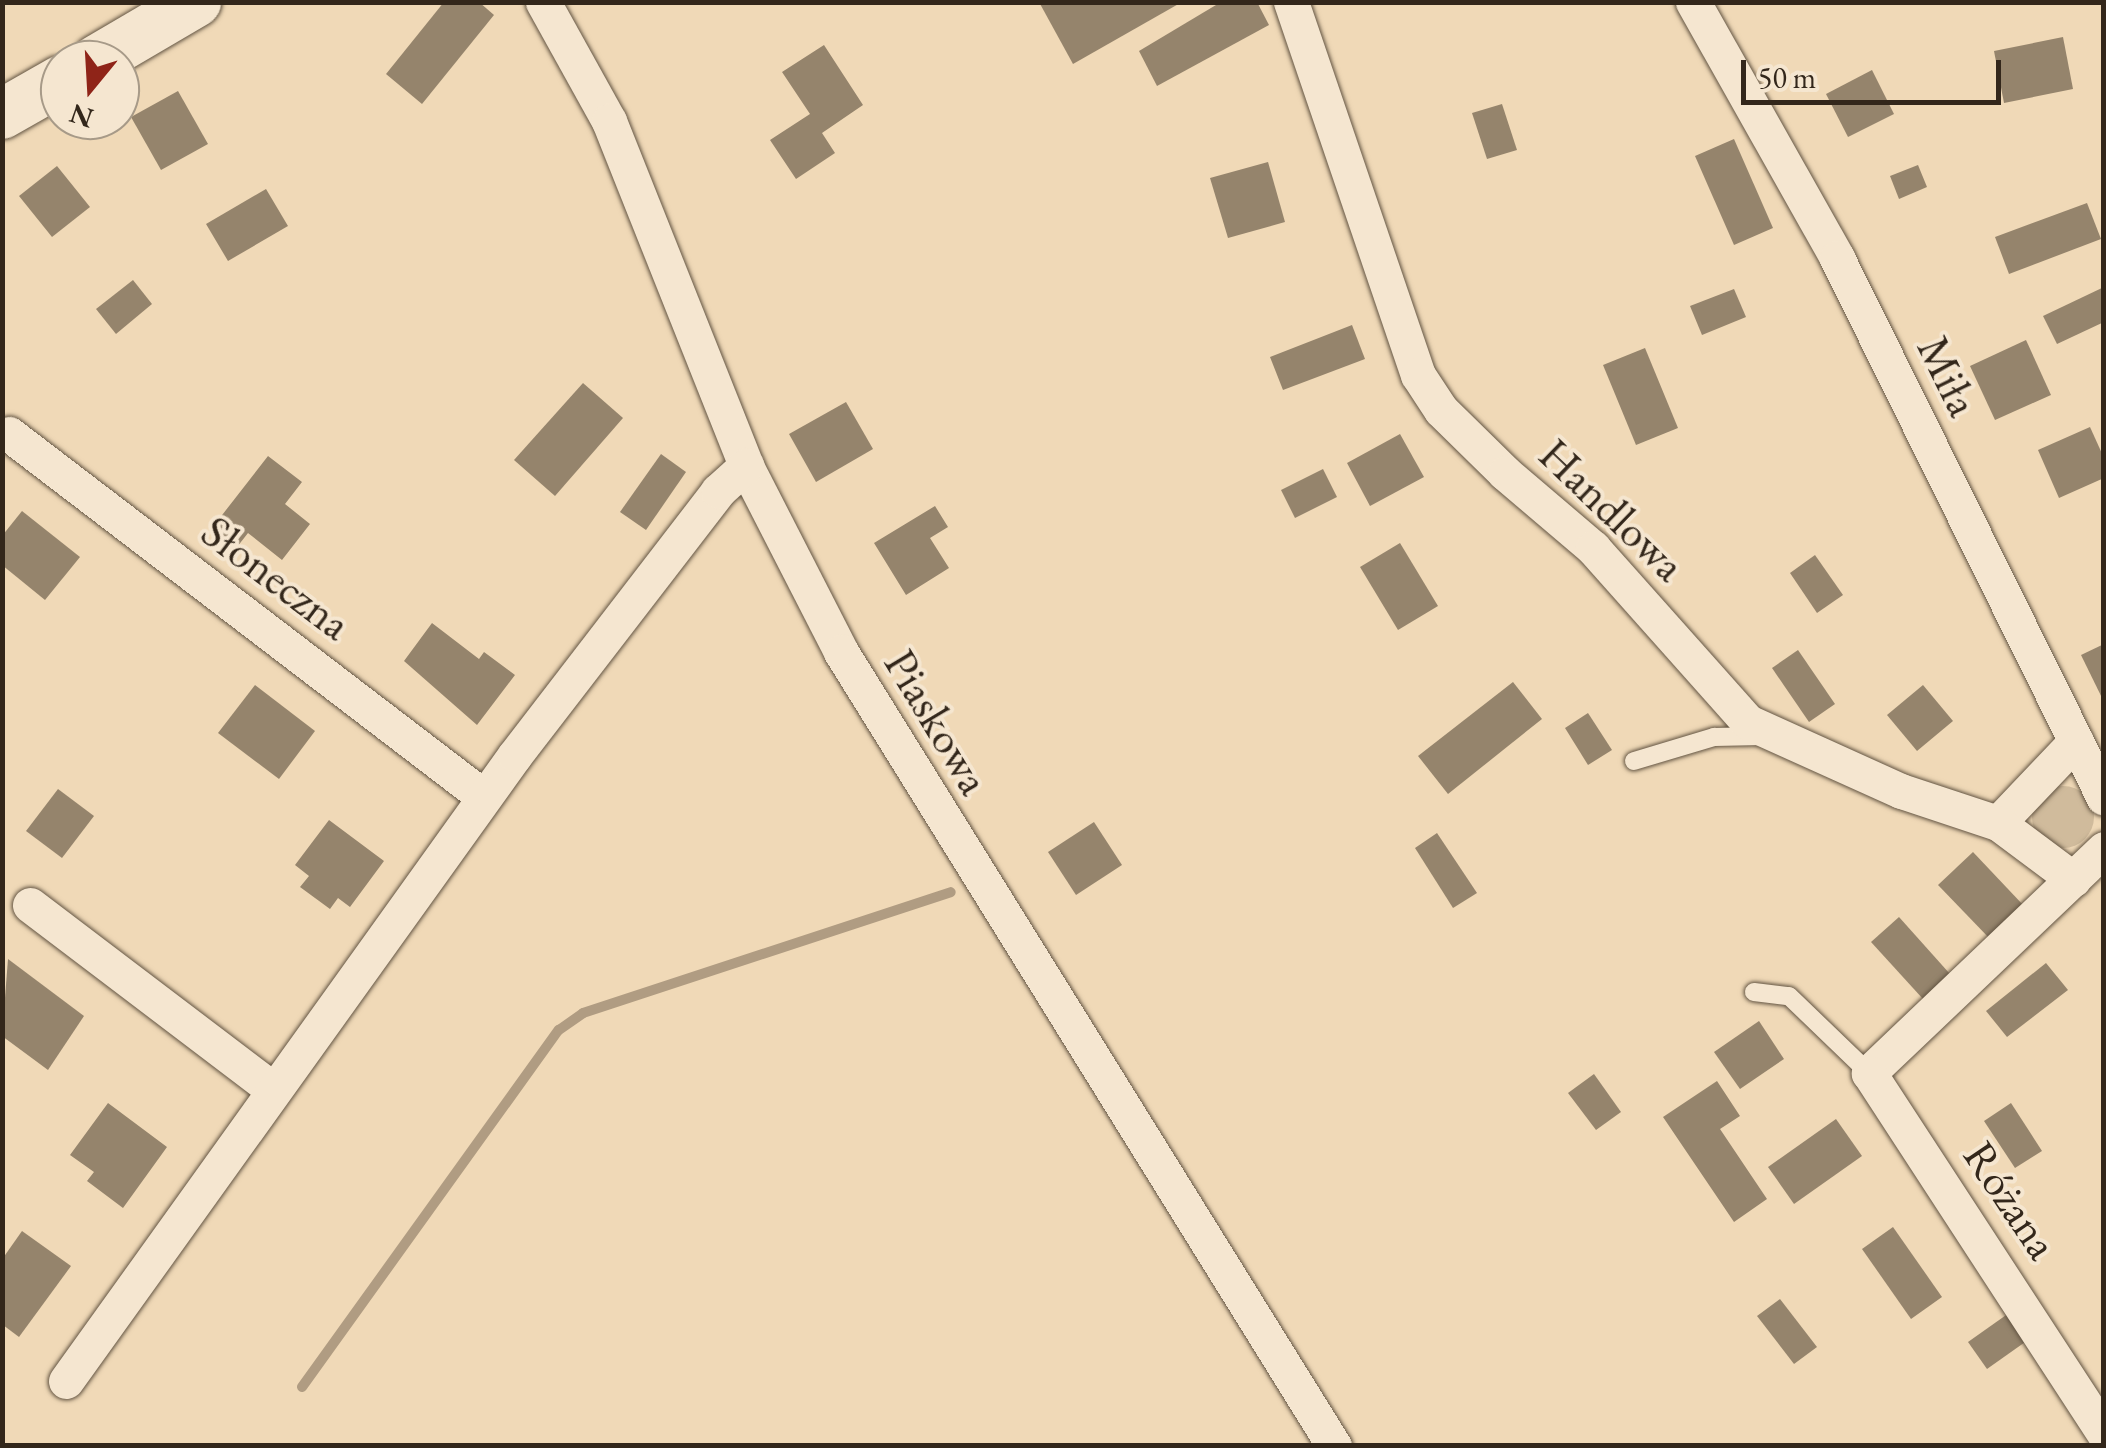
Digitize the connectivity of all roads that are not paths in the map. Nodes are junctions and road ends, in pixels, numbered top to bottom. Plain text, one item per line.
1 (196, 2) edge
2 (543, 2) edge
3 (1291, 2) edge
4 (1693, 2) edge
5 (131, 40) edge
6 (40, 92) edge
7 (2, 114) edge
8 (9, 434) dead end
9 (746, 466) junction
10 (1772, 736) junction
11 (2076, 741) junction
12 (1634, 761) dead end
13 (484, 797) junction
14 (2104, 798) edge
15 (1998, 823) junction
16 (2104, 849) edge
17 (2074, 878) junction
18 (30, 905) dead end
19 (1754, 992) dead end
20 (1869, 1073) junction
21 (274, 1090) junction
22 (66, 1382) dead end
23 (2104, 1432) edge
24 (1334, 1446) edge

1 - 5 street
2 - 9 street, Piaskowa
3 - 10 street, Handlowa
4 - 11 street, Miła
6 - 7 street
8 - 13 street, Słoneczna
9 - 13 street
9 - 24 street, Piaskowa
10 - 12 lane
10 - 15 street, Handlowa
11 - 14 street, Miła
11 - 15 street
13 - 21 street
15 - 17 street
16 - 17 street
17 - 20 street
18 - 21 street
19 - 20 lane, Różana
20 - 23 street, Różana
21 - 22 street

